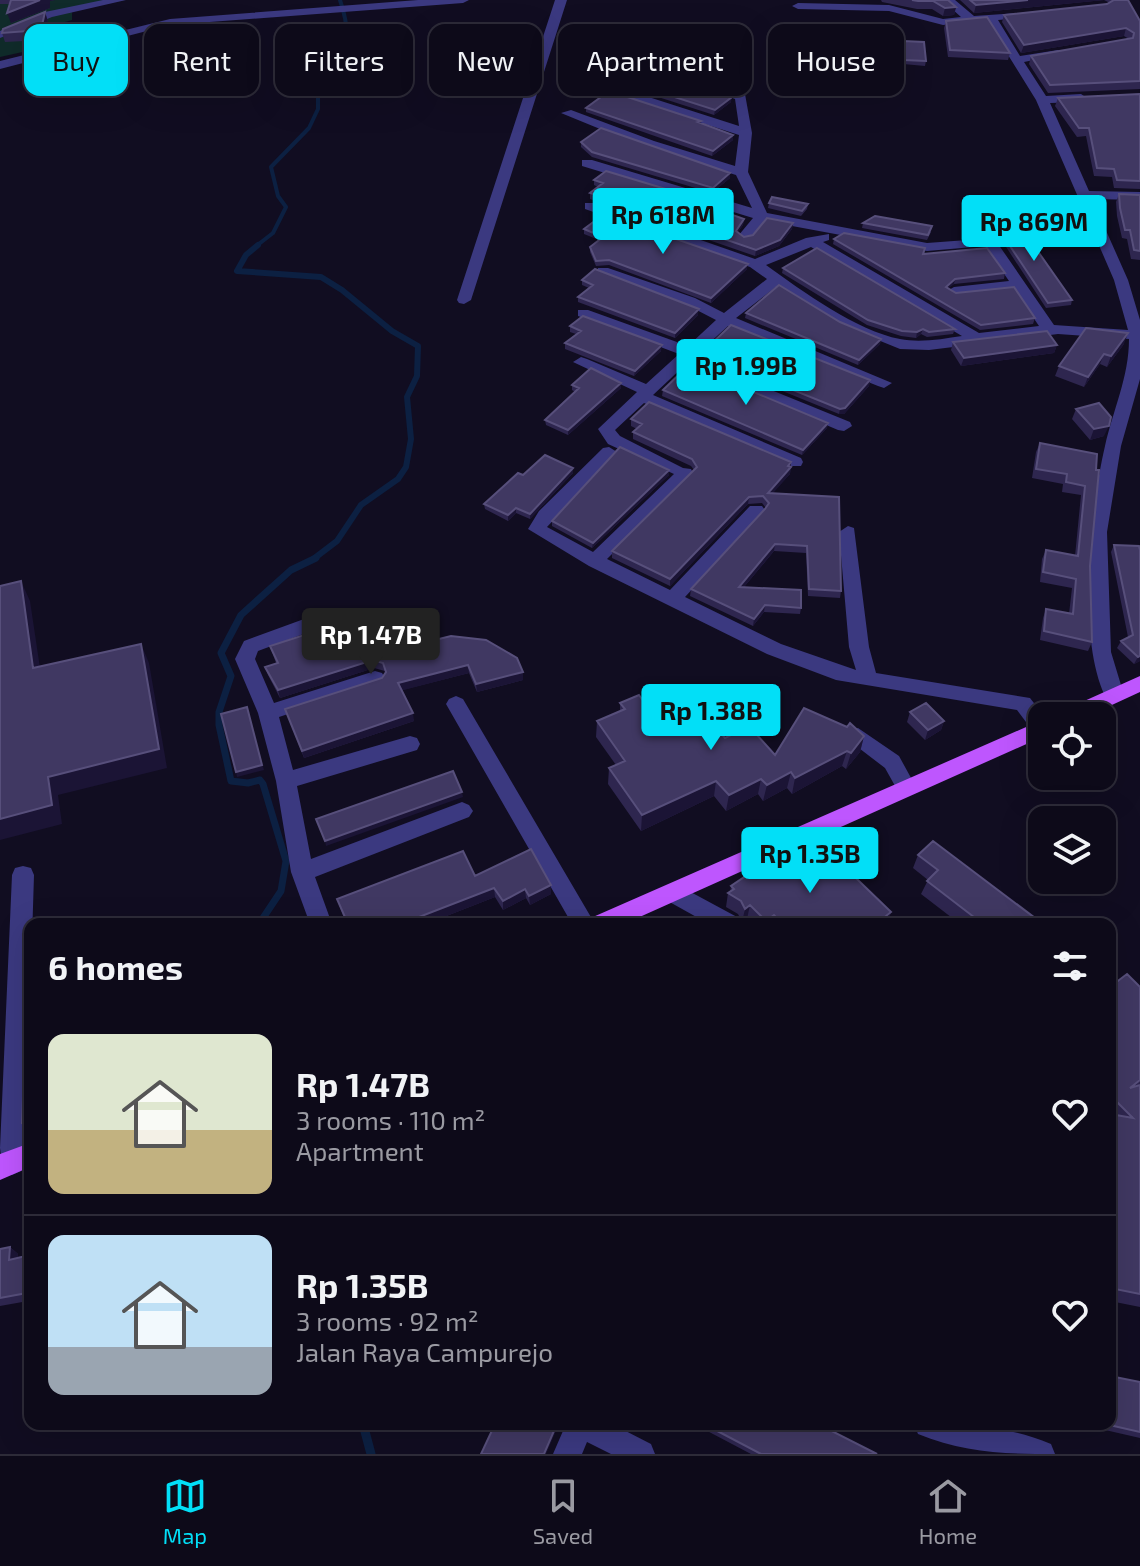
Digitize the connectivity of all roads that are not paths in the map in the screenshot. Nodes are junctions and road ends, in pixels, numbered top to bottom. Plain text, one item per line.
1 (120, 0) edge
2 (463, 0) edge
3 (561, 0) edge
4 (948, 0) edge
5 (798, 6) dead end
6 (1048, 12) edge
7 (991, 19) junction
8 (973, 21) junction
9 (0, 35) edge
10 (1075, 50) edge
11 (1017, 60) junction
12 (0, 65) edge
13 (632, 96) edge
14 (738, 96) edge
15 (1098, 97) edge
16 (1042, 100) junction
17 (567, 113) dead end
18 (746, 133) junction
19 (587, 163) dead end
20 (741, 172) junction
21 (1082, 195) junction
22 (1140, 196) edge
23 (590, 206) dead end
24 (762, 216) junction
25 (843, 231) junction
26 (745, 236) edge
27 (811, 241) junction
28 (755, 264) junction
29 (603, 271) edge
30 (776, 280) junction
31 (1019, 284) junction
32 (954, 291) edge
33 (464, 300) dead end
34 (583, 313) edge
35 (727, 320) junction
36 (1048, 328) junction
37 (1137, 336) junction
38 (976, 338) junction
39 (687, 356) junction
40 (581, 362) dead end
41 (884, 383) dead end
42 (646, 394) junction
43 (844, 426) dead end
44 (609, 452) dead end
45 (795, 462) dead end
46 (756, 510) dead end
47 (848, 532) dead end
48 (595, 561) junction
49 (674, 598) junction
50 (326, 618) dead end
51 (375, 678) edge
52 (869, 680) junction
53 (1140, 683) edge
54 (1114, 695) junction
55 (1099, 702) edge
56 (456, 704) dead end
57 (1028, 710) edge
58 (268, 713) junction
59 (1028, 734) edge
60 (858, 736) edge
61 (410, 744) dead end
62 (286, 781) junction
63 (906, 787) junction
64 (462, 811) dead end
65 (302, 872) junction
66 (23, 875) dead end
67 (674, 893) junction
68 (319, 918) edge
69 (581, 918) edge
70 (615, 918) edge
71 (718, 918) edge
72 (14, 1161) edge
73 (579, 1430) edge
74 (594, 1430) edge
75 (951, 1430) edge
76 (567, 1454) edge
77 (641, 1454) edge
78 (1041, 1454) edge

1 - 9 street
2 - 12 street
3 - 33 street
4 - 8 street
5 - 8 street
6 - 7 street
7 - 8 street
7 - 11 street
10 - 11 street
11 - 16 street
13 - 18 street
14 - 18 street
15 - 16 street
16 - 21 street
17 - 20 street
18 - 20 street
19 - 24 street
20 - 24 street
21 - 22 street
21 - 37 street
23 - 28 street
24 - 25 street
24 - 26 street
25 - 27 street
25 - 31 street
27 - 28 street
27 - 38 street
28 - 30 street
29 - 35 street
30 - 35 street
30 - 38 street
31 - 32 street
31 - 36 street
34 - 39 street
35 - 39 street
35 - 41 street
36 - 37 street
36 - 38 street
37 - 54 street
39 - 42 street
39 - 43 street
40 - 42 street
42 - 45 street
42 - 48 street
44 - 48 street
46 - 49 street
47 - 52 street
48 - 49 street
49 - 52 street
50 - 58 street
51 - 58 street
52 - 57 street
53 - 54 main road
54 - 55 main road
56 - 69 street
58 - 62 street
59 - 63 main road
60 - 63 street
61 - 62 street
62 - 65 street
63 - 67 main road
64 - 65 street
65 - 68 street
66 - 72 street
67 - 70 main road
67 - 71 street
73 - 76 street
74 - 77 street
75 - 78 street

